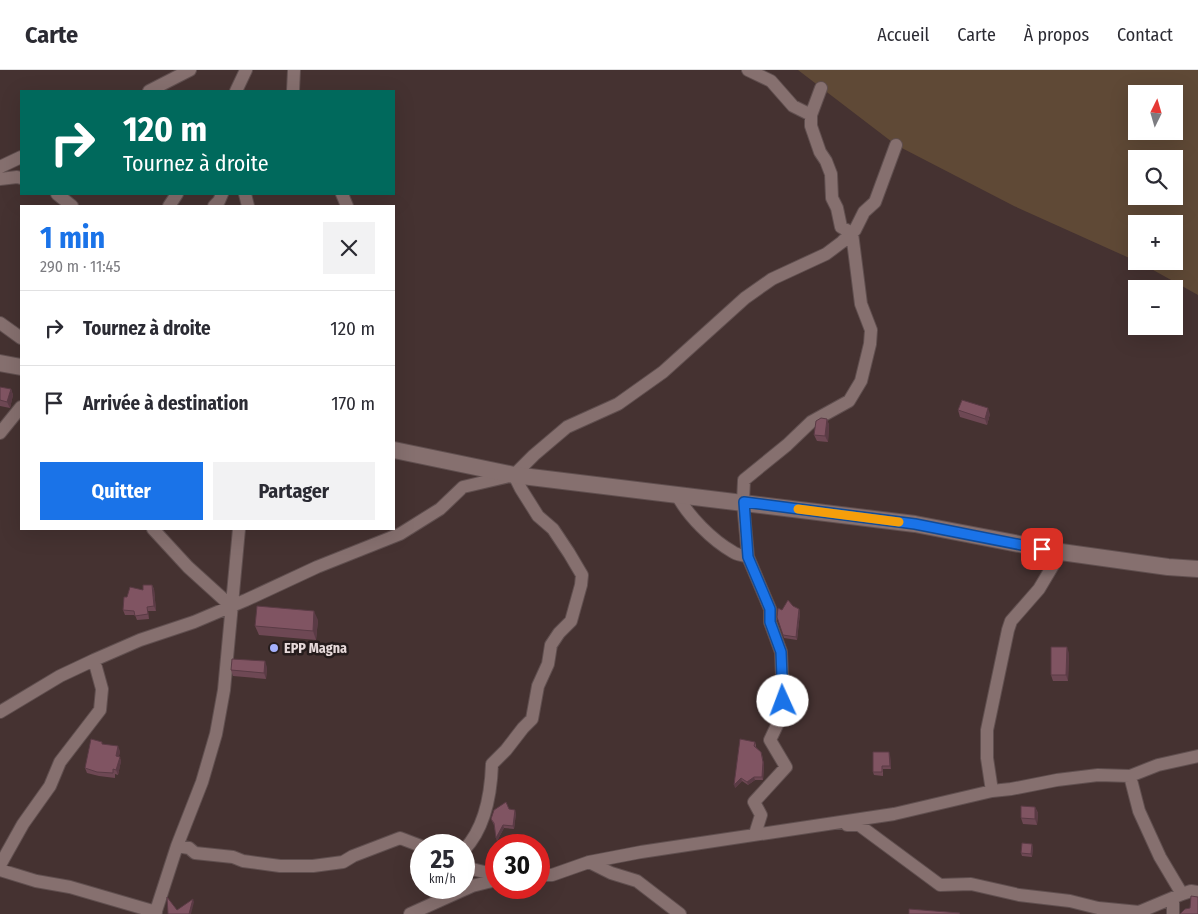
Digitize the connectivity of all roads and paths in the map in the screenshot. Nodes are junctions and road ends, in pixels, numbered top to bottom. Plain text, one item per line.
1 (190, 70) edge
2 (246, 70) edge
3 (294, 70) edge
4 (748, 70) edge
5 (821, 88) dead end
6 (151, 90) edge
7 (236, 90) edge
8 (293, 90) edge
9 (810, 115) junction
10 (896, 145) dead end
11 (20, 157) edge
12 (0, 167) edge
13 (20, 178) edge
14 (0, 179) edge
15 (58, 195) edge
16 (71, 205) edge
17 (852, 233) junction
18 (0, 322) edge
19 (20, 337) edge
20 (0, 363) edge
21 (20, 367) edge
22 (20, 408) edge
23 (0, 433) edge
24 (395, 450) edge
25 (514, 475) junction
26 (677, 495) junction
27 (744, 502) junction
28 (154, 530) edge
29 (240, 530) edge
30 (1061, 552) junction
31 (748, 557) junction
32 (1198, 569) edge
33 (231, 606) junction
34 (94, 660) junction
35 (0, 712) edge
36 (1198, 756) edge
37 (1130, 776) junction
38 (992, 791) junction
39 (830, 824) junction
40 (756, 834) junction
41 (475, 835) edge
42 (410, 842) edge
43 (177, 846) junction
44 (590, 862) junction
45 (0, 865) edge
46 (0, 870) edge
47 (550, 875) edge
48 (485, 883) edge
49 (1198, 892) edge
50 (1177, 896) junction
51 (156, 913) edge
52 (410, 914) edge
53 (680, 914) edge
54 (1173, 914) edge

1 - 6 street
2 - 7 street
3 - 8 street
4 - 9 street
5 - 9 street
9 - 17 street
10 - 17 street
11 - 12 street
13 - 14 street
15 - 16 street
17 - 25 street
17 - 27 street
18 - 19 street
20 - 21 street
22 - 23 street
24 - 25 street
25 - 26 street
25 - 33 street
25 - 41 street
26 - 27 street
26 - 31 street
27 - 30 street
27 - 31 street
28 - 33 street
29 - 33 street
30 - 32 street
30 - 38 street
31 - 40 street
33 - 34 street
33 - 43 street
34 - 35 street
34 - 45 street
36 - 37 street
37 - 38 street
37 - 50 street
38 - 39 street
39 - 40 street
39 - 50 street
40 - 44 street
42 - 43 street
43 - 51 street
44 - 47 street
44 - 53 street
46 - 51 street
48 - 52 street
49 - 50 street
50 - 54 street

